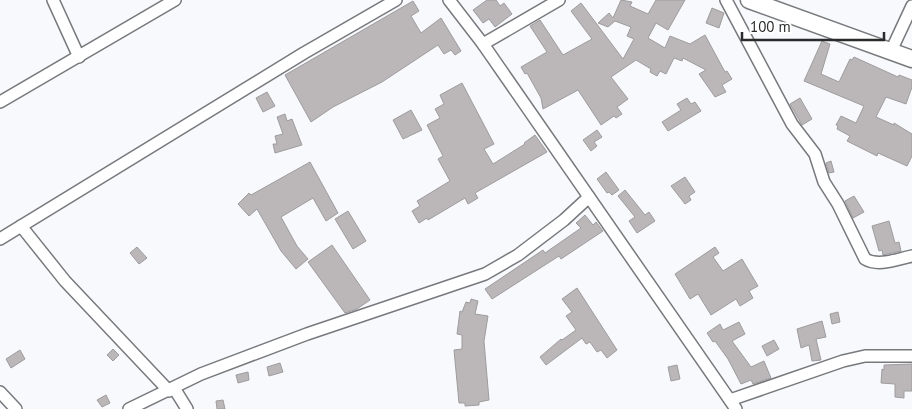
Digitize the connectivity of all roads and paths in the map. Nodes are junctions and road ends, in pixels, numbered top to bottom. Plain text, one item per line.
1 (53, 0) edge
2 (175, 0) edge
3 (396, 0) edge
4 (449, 0) edge
5 (559, 0) edge
6 (726, 0) edge
7 (749, 0) edge
8 (912, 6) edge
9 (483, 44) junction
10 (891, 51) junction
11 (79, 57) junction
12 (912, 59) edge
13 (0, 102) edge
14 (589, 197) junction
15 (21, 226) junction
16 (0, 239) edge
17 (912, 256) edge
18 (912, 356) edge
19 (171, 390) junction
20 (2, 398) edge
21 (733, 404) edge
22 (16, 409) edge
23 (129, 409) edge
24 (187, 409) edge

1 - 11 street
2 - 11 street
3 - 15 street
4 - 9 street
5 - 9 street
6 - 17 street
7 - 10 highway
8 - 10 street
9 - 14 street
10 - 12 highway
11 - 13 street
14 - 19 street
14 - 21 street
15 - 16 street
15 - 19 street
18 - 21 street
19 - 23 street
19 - 24 street
20 - 22 street

